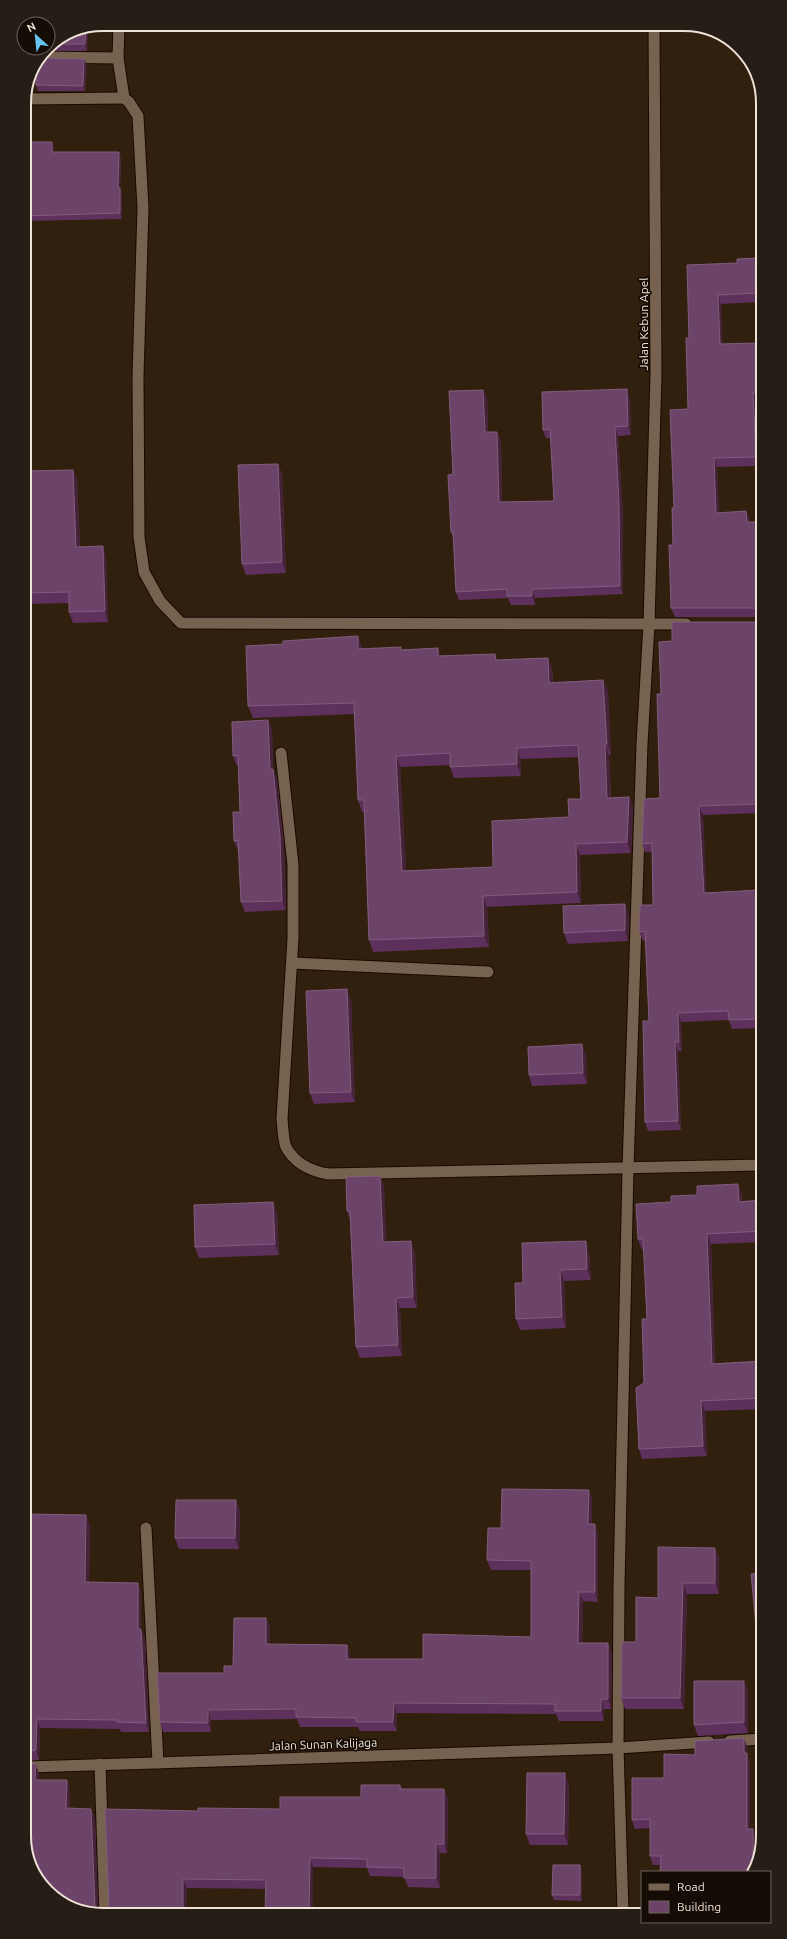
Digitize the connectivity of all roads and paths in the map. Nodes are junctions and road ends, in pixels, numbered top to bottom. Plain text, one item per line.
1 (119, 31) edge
2 (654, 31) edge
3 (48, 57) edge
4 (118, 58) junction
5 (124, 98) junction
6 (31, 99) edge
7 (649, 624) junction
8 (697, 624) edge
9 (281, 753) dead end
10 (292, 963) junction
11 (488, 972) dead end
12 (756, 1165) edge
13 (628, 1169) junction
14 (146, 1528) dead end
15 (756, 1739) edge
16 (618, 1748) junction
17 (158, 1763) junction
18 (100, 1764) junction
19 (31, 1767) edge
20 (105, 1908) edge
21 (623, 1908) edge

1 - 4 street
2 - 7 street, Jalan Kebun Apel
3 - 4 street
4 - 5 street
5 - 6 street
5 - 7 street
7 - 8 street
7 - 13 street, Jalan Kebun Apel
9 - 10 street
10 - 11 street
10 - 13 street
12 - 13 street
13 - 16 street, Jalan Kebun Apel
14 - 17 street
15 - 16 street, Jalan Sunan Kalijaga
16 - 17 street, Jalan Sunan Kalijaga
16 - 21 street, Jalan Kebun Apel
17 - 18 street, Jalan Sunan Kalijaga
18 - 19 street, Jalan Sunan Kalijaga
18 - 20 street

